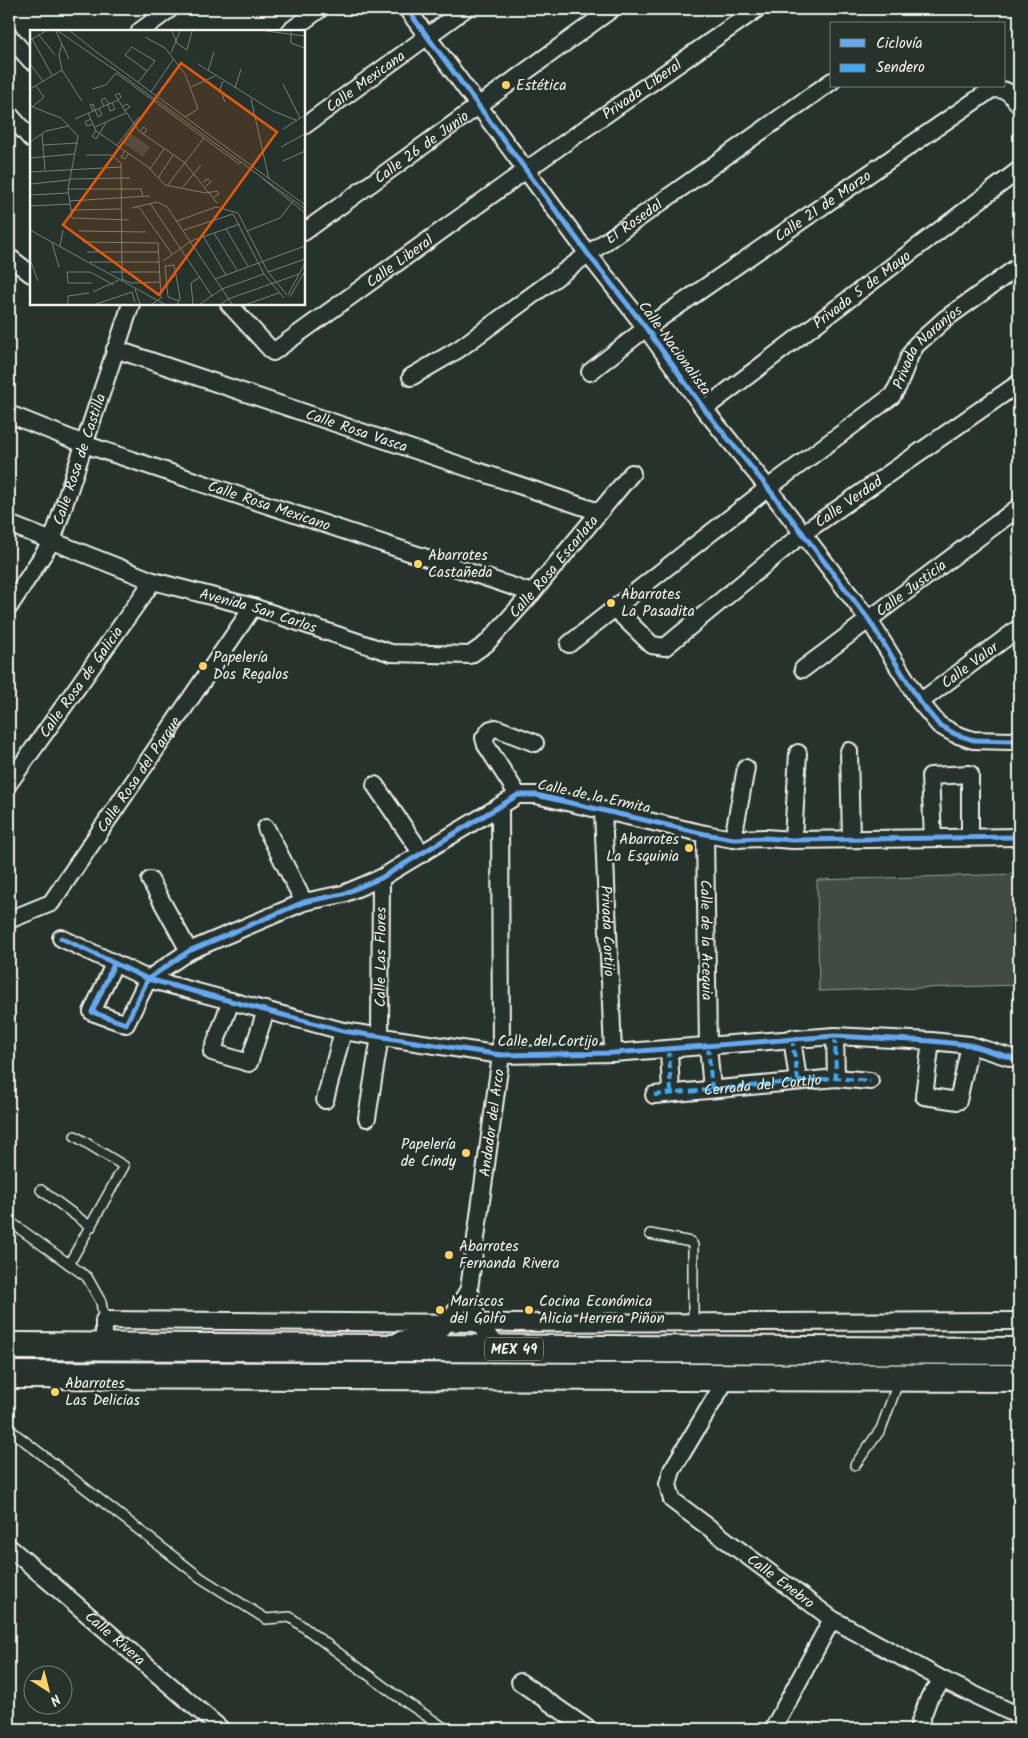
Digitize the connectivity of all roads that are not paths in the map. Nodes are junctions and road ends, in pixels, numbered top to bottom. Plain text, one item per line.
1 (170, 9) edge
2 (320, 9) edge
3 (407, 9) edge
4 (465, 9) edge
5 (612, 9) edge
6 (757, 9) edge
7 (141, 30) edge
8 (291, 30) edge
9 (9, 36) edge
10 (427, 36) junction
11 (30, 60) edge
12 (830, 82) edge
13 (479, 105) junction
14 (1019, 106) edge
15 (9, 114) edge
16 (305, 125) edge
17 (30, 138) edge
18 (526, 170) junction
19 (1019, 170) edge
20 (305, 231) edge
21 (588, 254) junction
22 (9, 257) edge
23 (1019, 266) edge
24 (30, 273) edge
25 (131, 305) edge
26 (230, 305) edge
27 (646, 328) junction
28 (115, 349) junction
29 (590, 372) dead end
30 (411, 378) dead end
31 (1019, 383) edge
32 (704, 409) junction
33 (9, 414) edge
34 (84, 444) junction
35 (632, 473) dead end
36 (768, 488) junction
37 (1019, 507) edge
38 (599, 512) junction
39 (9, 524) edge
40 (802, 534) junction
41 (52, 541) junction
42 (153, 581) junction
43 (532, 593) junction
44 (9, 607) edge
45 (253, 608) junction
46 (615, 609) junction
47 (869, 620) junction
48 (1019, 628) edge
49 (569, 644) dead end
50 (470, 655) joint
51 (803, 669) dead end
52 (920, 702) junction
53 (1019, 739) edge
54 (535, 743) dead end
55 (849, 752) dead end
56 (798, 753) dead end
57 (746, 768) dead end
58 (9, 783) edge
59 (375, 785) dead end
60 (518, 795) junction
61 (500, 806) junction
62 (603, 810) junction
63 (266, 828) dead end
64 (705, 834) junction
65 (970, 836) junction
66 (1019, 836) edge
67 (933, 837) junction
68 (733, 838) junction
69 (851, 839) junction
70 (793, 840) junction
71 (422, 854) junction
72 (382, 878) junction
73 (150, 880) dead end
74 (304, 902) junction
75 (9, 920) edge
76 (61, 938) dead end
77 (189, 952) junction
78 (114, 964) junction
79 (148, 979) junction
80 (231, 1001) junction
81 (266, 1010) junction
82 (343, 1031) junction
83 (380, 1036) junction
84 (835, 1036) junction
85 (792, 1038) junction
86 (931, 1041) junction
87 (970, 1045) junction
88 (708, 1046) junction
89 (669, 1049) junction
90 (613, 1053) junction
91 (501, 1055) junction
92 (1019, 1060) edge
93 (836, 1078) junction
94 (798, 1080) junction
95 (870, 1082) dead end
96 (712, 1089) junction
97 (671, 1093) junction
98 (654, 1095) dead end
99 (325, 1100) dead end
100 (367, 1118) dead end
101 (75, 1136) dead end
102 (41, 1190) dead end
103 (9, 1221) edge
104 (91, 1227) junction
105 (650, 1234) dead end
106 (69, 1264) junction
107 (469, 1289) junction
108 (104, 1320) junction
109 (164, 1320) junction
110 (263, 1320) junction
111 (1019, 1321) edge
112 (790, 1322) junction
113 (446, 1323) junction
114 (693, 1323) junction
115 (717, 1323) junction
116 (478, 1324) junction
117 (9, 1346) edge
118 (104, 1346) junction
119 (163, 1346) junction
120 (262, 1347) junction
121 (385, 1347) junction
122 (498, 1348) junction
123 (717, 1350) junction
124 (790, 1350) junction
125 (1019, 1351) edge
126 (9, 1376) edge
127 (105, 1376) junction
128 (384, 1377) junction
129 (727, 1378) junction
130 (900, 1378) junction
131 (1019, 1378) edge
132 (9, 1429) edge
133 (855, 1465) dead end
134 (9, 1548) edge
135 (832, 1619) junction
136 (943, 1680) junction
137 (520, 1682) dead end
138 (1019, 1716) edge
139 (221, 1729) edge
140 (443, 1729) edge
141 (588, 1729) edge
142 (773, 1729) edge
143 (920, 1729) edge

1 - 7 street
2 - 8 street
3 - 10 street, Calle Nacionalista
4 - 10 street, Calle Mexicana
5 - 13 street, Calle 26 de Junio
6 - 18 street, Privada Liberal
9 - 11 street
10 - 13 street, Calle Nacionalista
10 - 16 street, Calle Mexicana
12 - 21 street, El Rosedal
13 - 18 street, Calle Nacionalista
13 - 20 street, Calle 26 de Junio
14 - 27 street, Calle 21 de Marzo
15 - 17 street
18 - 21 street, Calle Nacionalista
18 - 26 street, Calle Liberal
19 - 32 street, Privada 5 de Mayo
21 - 27 street, Calle Nacionalista
21 - 30 street, El Rosedal
22 - 24 street
23 - 36 street, Privada Naranjos
25 - 28 street, Calle Rosa de Castilla
27 - 29 street, Calle 21 de Marzo
27 - 32 street, Calle Nacionalista
28 - 34 street, Calle Rosa de Castilla
28 - 38 street, Calle Rosa Vasca
31 - 40 street, Calle Verdad
32 - 36 street, Calle Nacionalista
33 - 34 street, Calle Rosa Mexicano
34 - 41 street, Calle Rosa de Castilla
34 - 43 street, Calle Rosa Mexicano
35 - 38 street, Calle Rosa Escarlata
36 - 40 street, Calle Nacionalista
36 - 46 street, Privada Naranjos
37 - 47 street, Calle Justicia
38 - 43 street, Calle Rosa Escarlata
39 - 41 street, Avenida San Carlos
40 - 46 street, Calle Verdad
40 - 47 street, Calle Nacionalista
41 - 42 street, Avenida San Carlos
41 - 44 street, Calle Rosa de Castilla
42 - 45 street, Avenida San Carlos
42 - 58 street, Calle Rosa de Galicia
43 - 50 street, Calle Rosa Escarlata
45 - 50 street, Avenida San Carlos
45 - 75 street, Calle Rosa del Parque
46 - 49 street, Privada Naranjos
47 - 51 street, Calle Justicia
47 - 52 street, Calle Nacionalista
48 - 52 street, Calle Valor
52 - 53 street, Calle Nacionalista
54 - 60 street
55 - 69 street
56 - 70 street
57 - 68 street
59 - 71 street
60 - 61 street, Calle de la Ermita
60 - 62 street, Calle de la Ermita
61 - 71 street, Calle de la Ermita
61 - 91 street, Andador del Arco
62 - 64 street, Calle de la Ermita
62 - 90 street, Privada Cortijo
63 - 74 street
64 - 68 street, Calle de la Ermita
64 - 88 street, Calle de la Acequia
65 - 66 street, Calle de la Ermita
65 - 67 street, Calle de la Ermita
65 - 67 street
67 - 69 street, Calle de la Ermita
68 - 70 street, Calle de la Ermita
69 - 70 street, Calle de la Ermita
71 - 72 street, Calle de la Ermita
72 - 74 street, Calle de la Ermita
72 - 83 street, Calle Las Flores
73 - 77 street
74 - 77 street, Calle de la Ermita
76 - 78 street, Calle del Cortijo
77 - 79 street, Calle de la Ermita
78 - 79 street, Calle del Cortijo
78 - 79 street
79 - 80 street, Calle del Cortijo
80 - 81 street, Calle del Cortijo
80 - 81 street
81 - 82 street, Calle del Cortijo
82 - 83 street, Calle del Cortijo
82 - 99 street
83 - 91 street, Calle del Cortijo
83 - 100 street, Calle Las Flores
84 - 85 street, Calle del Cortijo
84 - 86 street, Calle del Cortijo
84 - 93 street
85 - 88 street, Calle del Cortijo
85 - 94 street
86 - 87 street, Calle del Cortijo
86 - 87 street
87 - 92 street, Calle del Cortijo
88 - 89 street, Calle del Cortijo
88 - 96 street, Calle de la Acequia
89 - 90 street, Calle del Cortijo
89 - 97 street
90 - 91 street, Calle del Cortijo
91 - 107 street, Andador del Arco
93 - 94 street, Cerrada del Cortijo
93 - 95 street, Cerrada del Cortijo
94 - 96 street, Cerrada del Cortijo
96 - 97 street, Cerrada del Cortijo
97 - 98 street, Cerrada del Cortijo
101 - 104 lane
102 - 104 lane
103 - 106 lane
104 - 106 lane
105 - 114 lane
106 - 108 lane
107 - 113 street, Andador del Arco
107 - 116 street, Andador del Arco
108 - 109 street
108 - 118 street
109 - 110 street
109 - 119 street
110 - 113 street
110 - 120 street
111 - 112 street
112 - 115 street
112 - 124 street
113 - 116 street
113 - 121 street, Andador del Arco
114 - 115 street
114 - 116 street
115 - 123 street
116 - 122 street, Andador del Arco
117 - 118 main road, MEX 49
118 - 119 main road, MEX 49
118 - 127 main road
119 - 120 main road, MEX 49
120 - 121 main road, MEX 49
121 - 122 main road, MEX 49
121 - 128 main road
122 - 123 main road, MEX 49
123 - 124 main road, MEX 49
124 - 125 main road, MEX 49
126 - 127 main road, MEX 49
127 - 128 main road, MEX 49
128 - 129 main road, MEX 49
129 - 130 main road, MEX 49
129 - 135 street, Calle Enebro
130 - 131 main road, MEX 49
130 - 133 lane
132 - 140 lane
134 - 139 street, Calle Rivera
135 - 136 street, Calle Enebro
135 - 142 street
136 - 138 street, Calle Enebro
136 - 143 street
137 - 141 street

